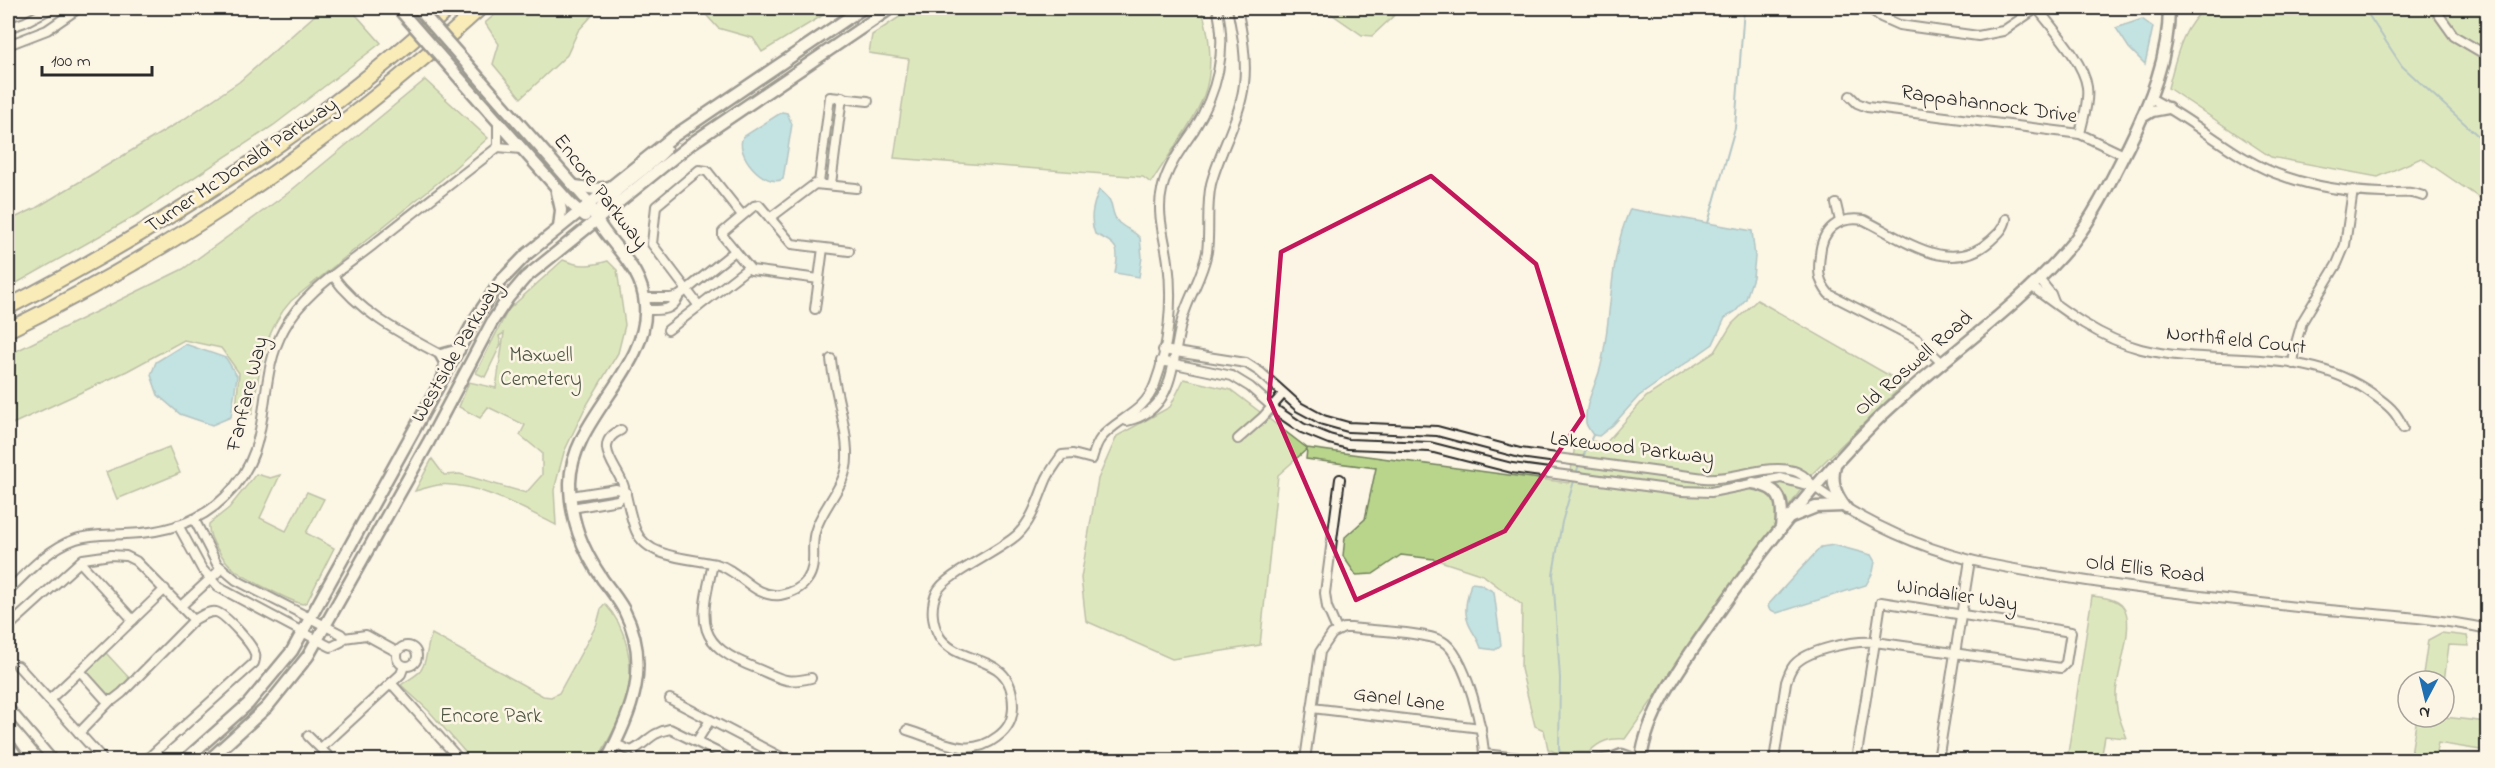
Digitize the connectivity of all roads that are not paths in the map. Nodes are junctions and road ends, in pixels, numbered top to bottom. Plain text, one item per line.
1 (52, 8) edge
2 (79, 8) edge
3 (398, 8) edge
4 (418, 8) edge
5 (449, 8) edge
6 (480, 8) edge
7 (863, 8) edge
8 (891, 8) edge
9 (1217, 8) edge
10 (1237, 8) edge
11 (1869, 8) edge
12 (2037, 8) edge
13 (2169, 8) edge
14 (2434, 8) edge
15 (8, 28) edge
16 (8, 45) edge
17 (2487, 56) edge
18 (1850, 96) dead end
19 (842, 98) junction
20 (2151, 98) junction
21 (868, 101) dead end
22 (2168, 108) junction
23 (2142, 117) junction
24 (498, 122) junction
25 (2080, 134) junction
26 (674, 136) junction
27 (498, 147) junction
28 (522, 149) junction
29 (2124, 155) junction
30 (819, 183) junction
31 (831, 184) junction
32 (575, 186) junction
33 (611, 187) junction
34 (856, 188) dead end
35 (557, 189) junction
36 (2353, 190) junction
37 (2422, 196) dead end
38 (590, 204) junction
39 (1836, 204) dead end
40 (579, 213) junction
41 (742, 215) junction
42 (770, 218) junction
43 (2007, 219) dead end
44 (595, 220) junction
45 (1840, 220) junction
46 (559, 228) junction
47 (823, 248) junction
48 (735, 251) junction
49 (849, 251) dead end
50 (748, 268) junction
51 (333, 276) junction
52 (819, 279) junction
53 (2035, 283) junction
54 (687, 290) junction
55 (679, 296) junction
56 (644, 298) junction
57 (699, 306) junction
58 (8, 307) edge
59 (815, 309) dead end
60 (645, 310) junction
61 (8, 330) edge
62 (668, 330) dead end
63 (459, 349) junction
64 (1163, 350) junction
65 (1177, 351) junction
66 (441, 355) junction
67 (831, 359) dead end
68 (1161, 361) junction
69 (1941, 362) junction
70 (1174, 363) junction
71 (2293, 364) junction
72 (441, 383) junction
73 (1282, 394) junction
74 (1272, 407) junction
75 (1123, 422) junction
76 (2403, 428) dead end
77 (621, 430) dead end
78 (1238, 439) dead end
79 (1836, 463) junction
80 (1340, 479) dead end
81 (1754, 483) junction
82 (1815, 487) junction
83 (626, 492) junction
84 (593, 493) junction
85 (571, 502) junction
86 (596, 504) junction
87 (1845, 507) junction
88 (194, 519) junction
89 (1784, 524) junction
90 (178, 525) junction
91 (1970, 560) junction
92 (80, 562) junction
93 (713, 564) junction
94 (221, 569) junction
95 (211, 580) junction
96 (165, 589) junction
97 (8, 591) edge
98 (181, 606) junction
99 (1960, 614) junction
100 (312, 619) junction
101 (133, 620) junction
102 (194, 620) junction
103 (326, 626) junction
104 (8, 627) edge
105 (2487, 629) edge
106 (1337, 630) junction
107 (304, 632) junction
108 (344, 638) junction
109 (318, 639) junction
110 (1875, 642) junction
111 (397, 654) junction
112 (1954, 654) junction
113 (18, 666) dead end
114 (404, 666) junction
115 (80, 671) junction
116 (811, 678) dead end
117 (391, 683) junction
118 (670, 699) dead end
119 (49, 700) junction
120 (110, 701) junction
121 (8, 706) edge
122 (1312, 708) junction
123 (710, 720) junction
124 (1481, 728) junction
125 (907, 730) dead end
126 (79, 733) junction
127 (1645, 735) junction
128 (308, 736) dead end
129 (697, 741) junction
130 (8, 744) edge
131 (615, 744) junction
132 (321, 748) junction
133 (1484, 757) edge
134 (101, 758) dead end
135 (1614, 758) edge
136 (19, 760) edge
137 (53, 760) edge
138 (146, 760) edge
139 (185, 760) edge
140 (209, 760) edge
141 (332, 760) edge
142 (460, 760) edge
143 (607, 760) edge
144 (733, 760) edge
145 (783, 760) edge
146 (1305, 760) edge
147 (1510, 760) edge
148 (1536, 760) edge
149 (1595, 760) edge
150 (1636, 760) edge
151 (1641, 760) edge
152 (1774, 760) edge
153 (1856, 760) edge
154 (1938, 760) edge

1 - 15 street
2 - 16 street
3 - 24 main road, Encore Parkway, bridge
4 - 32 main road, Encore Parkway, bridge
5 - 58 highway, Turner McDonald Parkway
6 - 61 highway, Turner McDonald Parkway
7 - 26 main road, Westside Parkway
8 - 44 main road, Westside Parkway
9 - 64 street
10 - 65 street
11 - 12 street
12 - 25 street
13 - 20 main road, Old Roswell Road
14 - 17 street
18 - 25 street, Rappahannock Drive
19 - 21 street
19 - 30 street
19 - 31 street
20 - 22 street
20 - 23 main road, Old Roswell Road
22 - 23 main road
22 - 36 street
23 - 29 main road, Old Roswell Road
24 - 27 street
24 - 28 main road, Encore Parkway
25 - 29 street, Rappahannock Drive
26 - 33 main road, Westside Parkway
26 - 44 main road
27 - 28 street
27 - 51 street, Fanfare Way
28 - 35 main road, Encore Parkway
29 - 53 main road, Old Roswell Road
30 - 31 street
30 - 42 street
31 - 34 street
32 - 33 main road
32 - 38 main road, Encore Parkway
33 - 38 main road, Westside Parkway
35 - 40 main road, Encore Parkway
35 - 46 main road
36 - 37 street
36 - 71 street
38 - 40 main road, Westside Parkway
38 - 44 main road, Encore Parkway
39 - 45 street
40 - 44 main road
40 - 46 main road, Westside Parkway
41 - 42 street
41 - 48 street
41 - 54 street
42 - 47 street
43 - 45 street
44 - 56 main road, Encore Parkway
44 - 103 main road, Westside Parkway
45 - 69 street
46 - 63 main road, Westside Parkway
47 - 49 street
47 - 52 street
48 - 50 street
48 - 54 street
50 - 52 street
50 - 57 street
51 - 66 street
51 - 88 street, Fanfare Way
52 - 59 street
53 - 69 main road, Old Roswell Road
53 - 71 street, Northfield Court
54 - 55 street
54 - 57 street
55 - 56 street
55 - 60 street
56 - 60 main road, Encore Parkway
57 - 62 street
60 - 85 main road, Encore Parkway
63 - 66 main road
63 - 72 main road, Westside Parkway
64 - 65 street, Lakewood Parkway
64 - 68 street
65 - 70 street
65 - 73 street, Lakewood Parkway
66 - 72 main road
67 - 93 street
68 - 70 street, Lakewood Parkway
68 - 75 street
69 - 79 main road, Old Roswell Road
70 - 74 street, Lakewood Parkway
70 - 75 street
71 - 76 street, Northfield Court
72 - 100 main road, Westside Parkway
73 - 74 street
73 - 82 street, Lakewood Parkway
74 - 78 street
74 - 81 street, Lakewood Parkway
75 - 125 street
77 - 83 street
79 - 82 main road, Old Roswell Road
79 - 87 main road
80 - 106 street
81 - 82 street, Lakewood Parkway
81 - 89 main road
82 - 87 street, Old Ellis Road
82 - 89 main road, Old Roswell Road
83 - 84 street
83 - 86 street
83 - 93 street
84 - 85 street
84 - 86 street
85 - 86 street
85 - 131 main road, Encore Parkway
87 - 89 main road
87 - 91 street, Old Ellis Road
88 - 90 street, Fanfare Way
88 - 94 street
89 - 127 main road, Old Roswell Road
90 - 95 street
90 - 97 street, Fanfare Way
91 - 99 street
91 - 105 street, Old Ellis Road
92 - 96 street
92 - 101 street
92 - 104 street
93 - 116 street
94 - 95 street
94 - 100 street
95 - 98 street
95 - 107 street
96 - 98 street
96 - 101 street
98 - 102 street
99 - 110 street, Windalier Way
99 - 112 street
99 - 112 street, Windalier Way
100 - 103 street
100 - 107 main road, Westside Parkway
101 - 115 street
102 - 120 street
102 - 138 street
103 - 108 street
103 - 109 main road, Westside Parkway
106 - 122 street
106 - 124 street
107 - 109 street
107 - 139 main road, Westside Parkway
108 - 109 street
108 - 111 street
109 - 140 main road, Westside Parkway
110 - 112 street
110 - 152 street
110 - 153 street
111 - 114 street
111 - 114 street
112 - 154 street
113 - 119 street
114 - 117 street
115 - 119 street
115 - 120 street
117 - 132 street
117 - 142 street
118 - 123 street
119 - 126 street
120 - 126 street
121 - 137 street
122 - 124 street, Ganel Lane
122 - 146 street
123 - 129 street
123 - 145 street
124 - 133 street
126 - 134 street
127 - 135 main road, Old Roswell Road
127 - 151 main road, Old Roswell Road
128 - 132 street
129 - 131 street
129 - 144 street
130 - 136 main road
131 - 143 main road, Encore Parkway
132 - 141 street
133 - 147 street
135 - 149 street
135 - 150 main road
147 - 148 street

